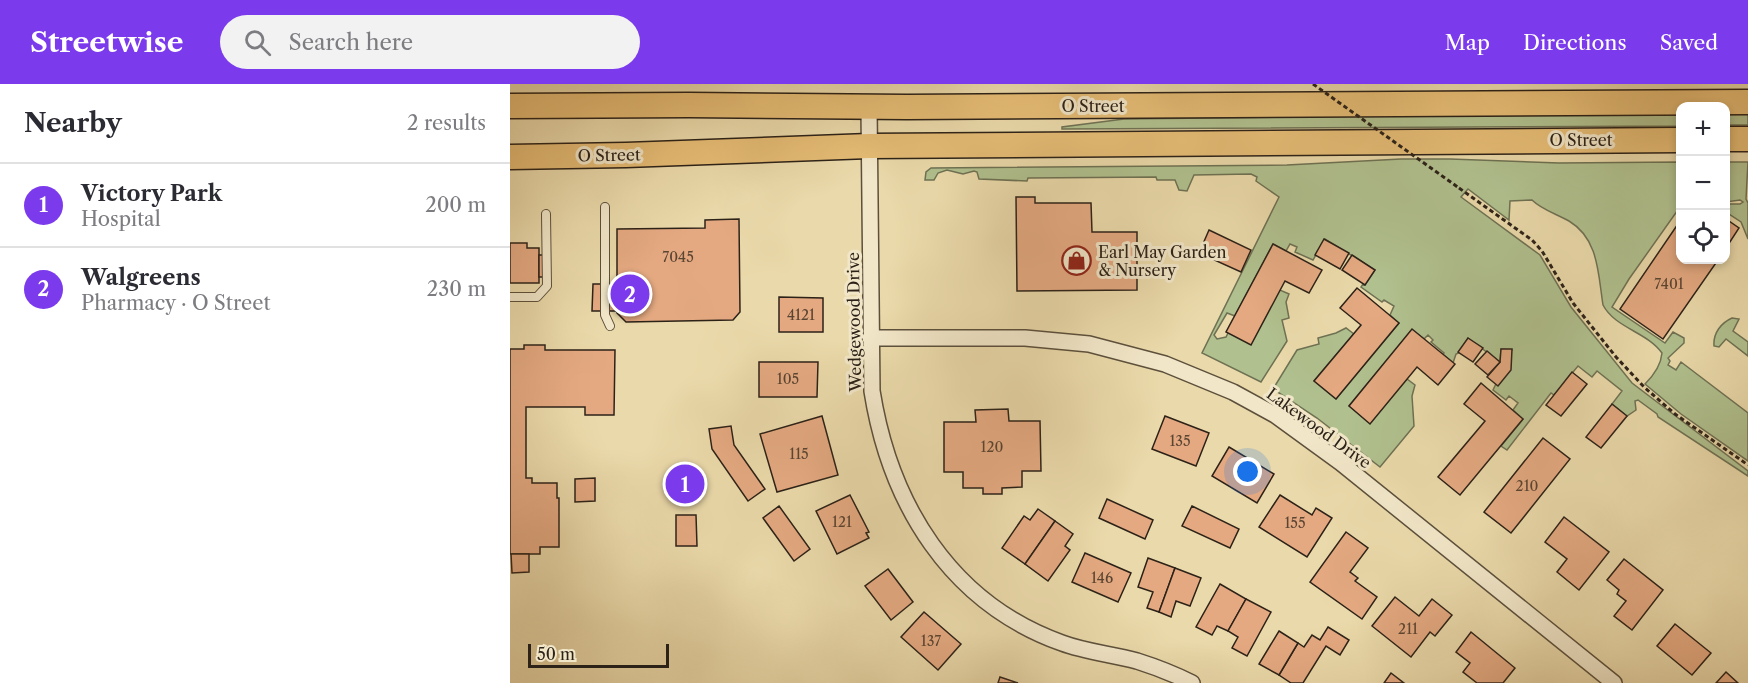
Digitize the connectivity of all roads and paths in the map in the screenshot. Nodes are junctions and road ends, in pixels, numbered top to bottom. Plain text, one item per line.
1 (1313, 84) edge
2 (1748, 102) edge
3 (510, 106) edge
4 (869, 108) junction
5 (1748, 139) edge
6 (1676, 140) edge
7 (1730, 140) edge
8 (869, 146) junction
9 (510, 157) edge
10 (605, 207) dead end
11 (546, 214) dead end
12 (510, 297) edge
13 (610, 326) dead end
14 (870, 338) junction
15 (1748, 465) edge
16 (1192, 683) edge
17 (1614, 683) edge

1 - 15 path, bridge
2 - 4 main road, O Street
3 - 4 main road, O Street
4 - 8 street, Wedgewood Drive
5 - 7 main road
6 - 8 main road, O Street
8 - 9 main road, O Street
8 - 14 street, Wedgewood Drive
10 - 13 lane
11 - 12 lane
14 - 16 street, Wedgewood Drive
14 - 17 street, Lakewood Drive

